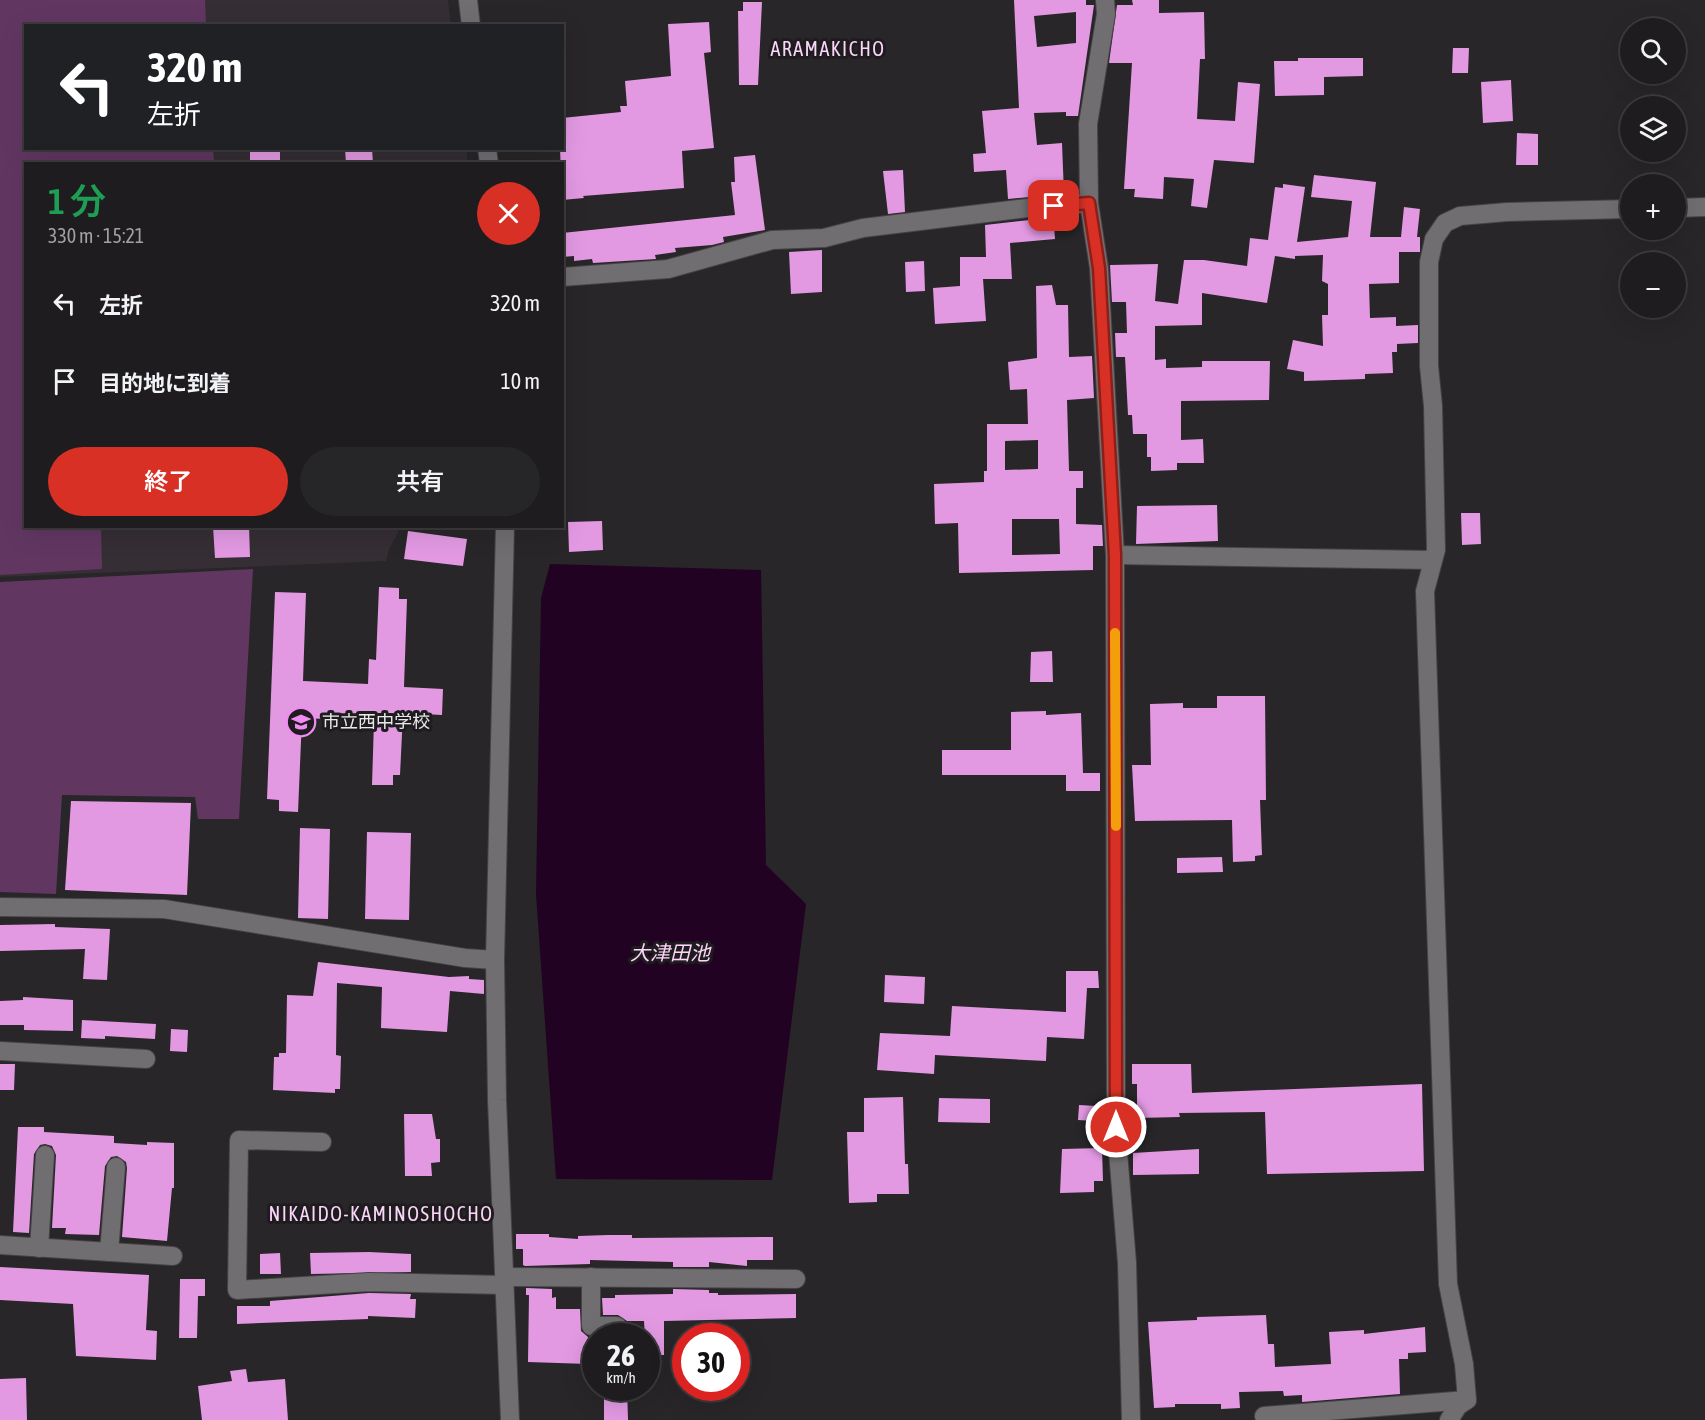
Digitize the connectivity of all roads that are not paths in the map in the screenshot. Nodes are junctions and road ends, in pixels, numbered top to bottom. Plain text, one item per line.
1 (468, 0) edge
2 (1105, 0) edge
3 (471, 24) edge
4 (1089, 203) junction
5 (1705, 207) edge
6 (1686, 208) edge
7 (1620, 209) edge
8 (564, 277) edge
9 (505, 528) edge
10 (1115, 555) junction
11 (1432, 560) junction
12 (0, 907) edge
13 (495, 960) junction
14 (0, 1051) edge
15 (146, 1059) dead end
16 (322, 1142) dead end
17 (45, 1155) dead end
18 (116, 1167) dead end
19 (0, 1245) edge
20 (39, 1248) junction
21 (109, 1251) junction
22 (173, 1256) dead end
23 (591, 1277) junction
24 (796, 1279) dead end
25 (504, 1281) junction
26 (591, 1323) edge
27 (1467, 1401) junction
28 (1264, 1416) dead end
29 (510, 1420) edge
30 (1131, 1420) edge
31 (1449, 1420) edge

1 - 3 street
2 - 4 street
4 - 8 street
4 - 10 street
5 - 6 street
7 - 11 street
9 - 13 street
10 - 11 street
10 - 30 street
11 - 27 street
12 - 13 street
13 - 25 street
14 - 15 street
16 - 25 street
17 - 20 street
18 - 21 street
19 - 20 street
20 - 21 street
21 - 22 street
23 - 24 street
23 - 25 street
23 - 26 street
25 - 29 street
27 - 28 street
27 - 31 street

